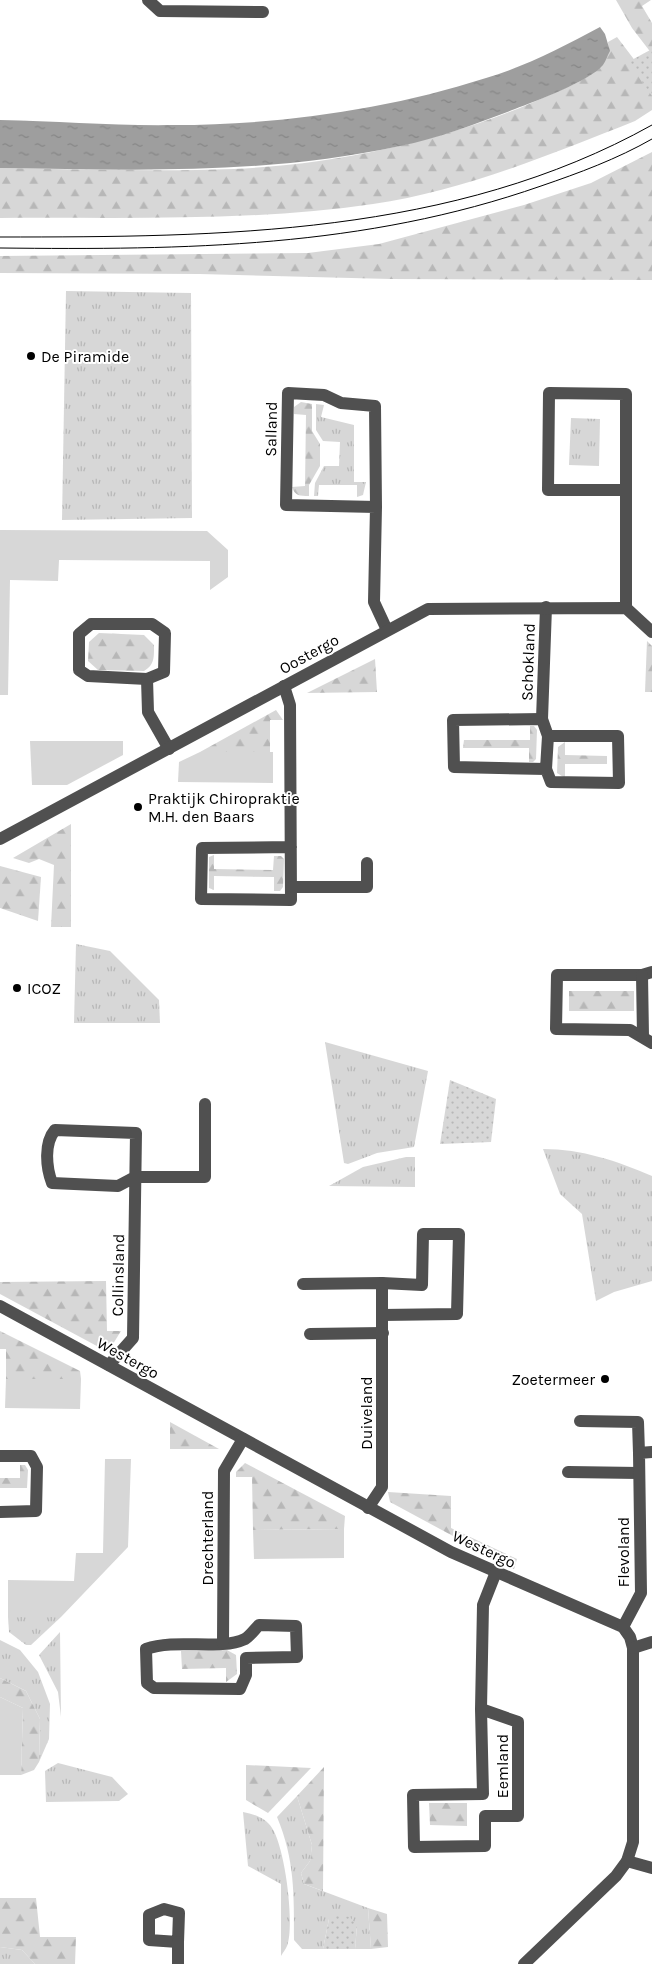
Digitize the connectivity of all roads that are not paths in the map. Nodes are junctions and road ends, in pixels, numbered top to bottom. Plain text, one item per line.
1 (148, 0) edge
2 (263, 12) dead end
3 (626, 490) junction
4 (376, 507) junction
5 (546, 607) junction
6 (626, 608) junction
7 (387, 630) junction
8 (652, 632) edge
9 (147, 679) junction
10 (284, 686) junction
11 (542, 719) junction
12 (548, 736) junction
13 (169, 750) junction
14 (546, 769) junction
15 (0, 839) edge
16 (291, 847) junction
17 (367, 863) dead end
18 (292, 887) junction
19 (647, 973) edge
20 (648, 1040) edge
21 (205, 1104) dead end
22 (135, 1176) junction
23 (382, 1283) junction
24 (303, 1284) dead end
25 (0, 1306) edge
26 (382, 1315) junction
27 (383, 1333) junction
28 (310, 1334) dead end
29 (109, 1365) junction
30 (580, 1421) dead end
31 (243, 1439) junction
32 (652, 1452) edge
33 (639, 1453) junction
34 (0, 1456) edge
35 (568, 1472) dead end
36 (639, 1472) junction
37 (368, 1508) junction
38 (0, 1512) edge
39 (496, 1572) junction
40 (623, 1627) junction
41 (246, 1639) junction
42 (652, 1642) edge
43 (223, 1643) junction
44 (633, 1648) junction
45 (246, 1658) junction
46 (480, 1709) junction
47 (483, 1794) junction
48 (485, 1816) junction
49 (627, 1862) junction
50 (652, 1868) edge
51 (178, 1942) dead end
52 (178, 1964) edge
53 (524, 1964) edge

1 - 2 street
3 - 3 street
3 - 6 street
4 - 4 street, Salland
4 - 7 street, Salland
5 - 6 street, Oostergo
5 - 7 street, Oostergo
5 - 11 street, Schokland
6 - 8 street
7 - 10 street, Oostergo
9 - 9 street
9 - 13 street
10 - 13 street, Oostergo
10 - 16 street
11 - 12 street, Schokland
11 - 14 street, Schokland
12 - 14 street
12 - 14 street
13 - 15 street, Oostergo
16 - 18 street
16 - 18 street
17 - 18 street
19 - 20 street
19 - 20 street
21 - 22 street, Collinsland
22 - 22 street, Collinsland
22 - 29 street, Collinsland
23 - 24 street
23 - 26 street, Duiveland
23 - 26 street
25 - 29 street, Westergo
26 - 27 street, Duiveland
27 - 28 street
27 - 37 street, Duiveland
29 - 31 street, Westergo
30 - 33 street, Flevoland
31 - 37 street, Westergo
31 - 43 street, Drechterland
32 - 33 street
33 - 36 street, Flevoland
34 - 38 street
35 - 36 street
36 - 40 street, Flevoland
37 - 39 street, Westergo
39 - 40 street, Westergo
39 - 46 street, Eemland
40 - 44 street
41 - 43 street
41 - 45 street
41 - 45 street
42 - 44 street
43 - 45 street
44 - 49 street
46 - 47 street, Eemland
46 - 48 street, Eemland
47 - 48 street, Eemland
47 - 48 street, Eemland
49 - 50 street
49 - 53 street
51 - 52 street

